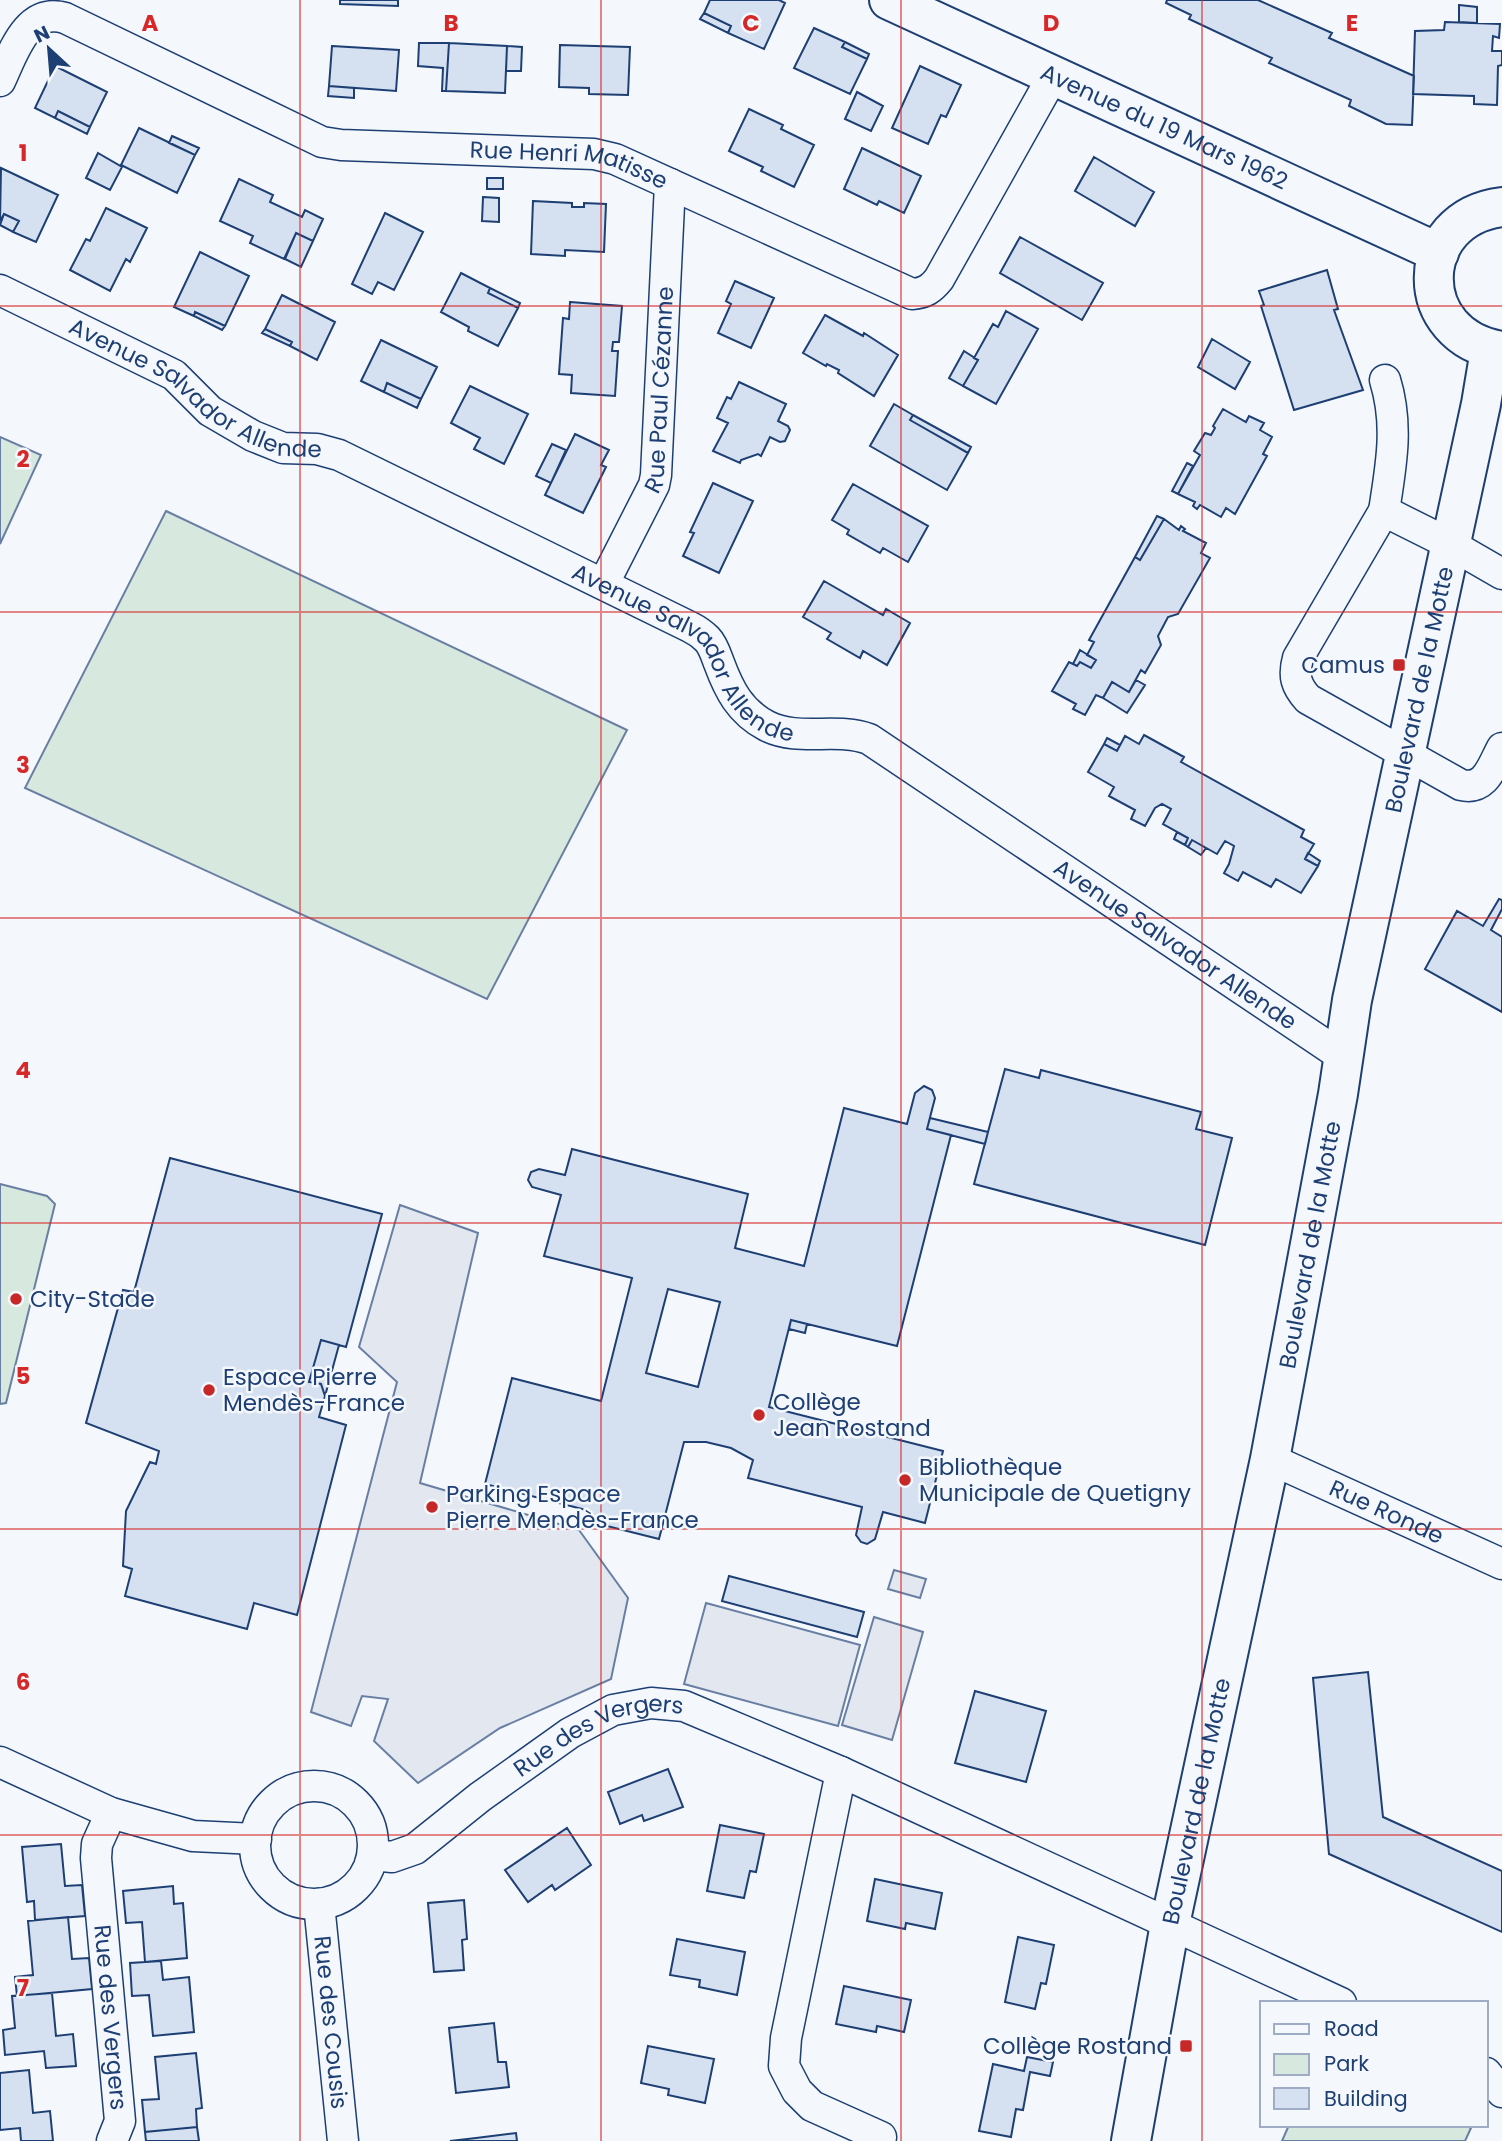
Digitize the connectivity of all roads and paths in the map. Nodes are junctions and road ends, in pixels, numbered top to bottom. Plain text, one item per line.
1 (889, 0) edge
2 (1053, 76) junction
3 (0, 80) edge
4 (670, 184) junction
5 (1502, 206) edge
6 (1438, 253) junction
7 (0, 290) edge
8 (1496, 351) edge
9 (1385, 380) dead end
10 (1384, 511) junction
11 (1450, 544) junction
12 (1502, 574) edge
13 (604, 583) junction
14 (1502, 748) edge
15 (1406, 754) junction
16 (1342, 1056) junction
17 (1270, 1459) junction
18 (1502, 1564) edge
19 (0, 1762) edge
20 (841, 1772) junction
21 (111, 1813) junction
22 (256, 1839) junction
23 (373, 1855) junction
24 (319, 1904) junction
25 (1170, 1924) junction
26 (1337, 2001) edge
27 (1488, 2075) edge
28 (1502, 2092) edge
29 (881, 2137) dead end
30 (112, 2141) edge
31 (343, 2141) edge
32 (1131, 2141) edge

1 - 2 street, Avenue du 19 Mars 1962
2 - 4 street, Rue Henri Matisse
2 - 6 street, Avenue du 19 Mars 1962
3 - 4 street, Rue Henri Matisse
4 - 13 street, Rue Paul Cézanne
5 - 6 street
6 - 8 street
7 - 13 street, Avenue Salvador Allende
8 - 11 street, Boulevard de la Motte
9 - 10 street
10 - 11 street
10 - 15 street
11 - 12 street
11 - 15 street, Boulevard de la Motte
13 - 16 street, Avenue Salvador Allende
14 - 15 street
15 - 16 street, Boulevard de la Motte
16 - 17 street, Boulevard de la Motte
17 - 18 street, Rue Ronde
17 - 25 street, Boulevard de la Motte
19 - 21 street
20 - 23 street, Rue des Vergers
20 - 25 street, Rue des Vergers
20 - 29 street
21 - 22 street
21 - 30 street, Rue des Vergers
22 - 23 street
22 - 24 street
23 - 24 street
24 - 31 street, Rue des Cousis
25 - 26 street, Rue des Vergers
25 - 32 street, Boulevard de la Motte
27 - 28 street

